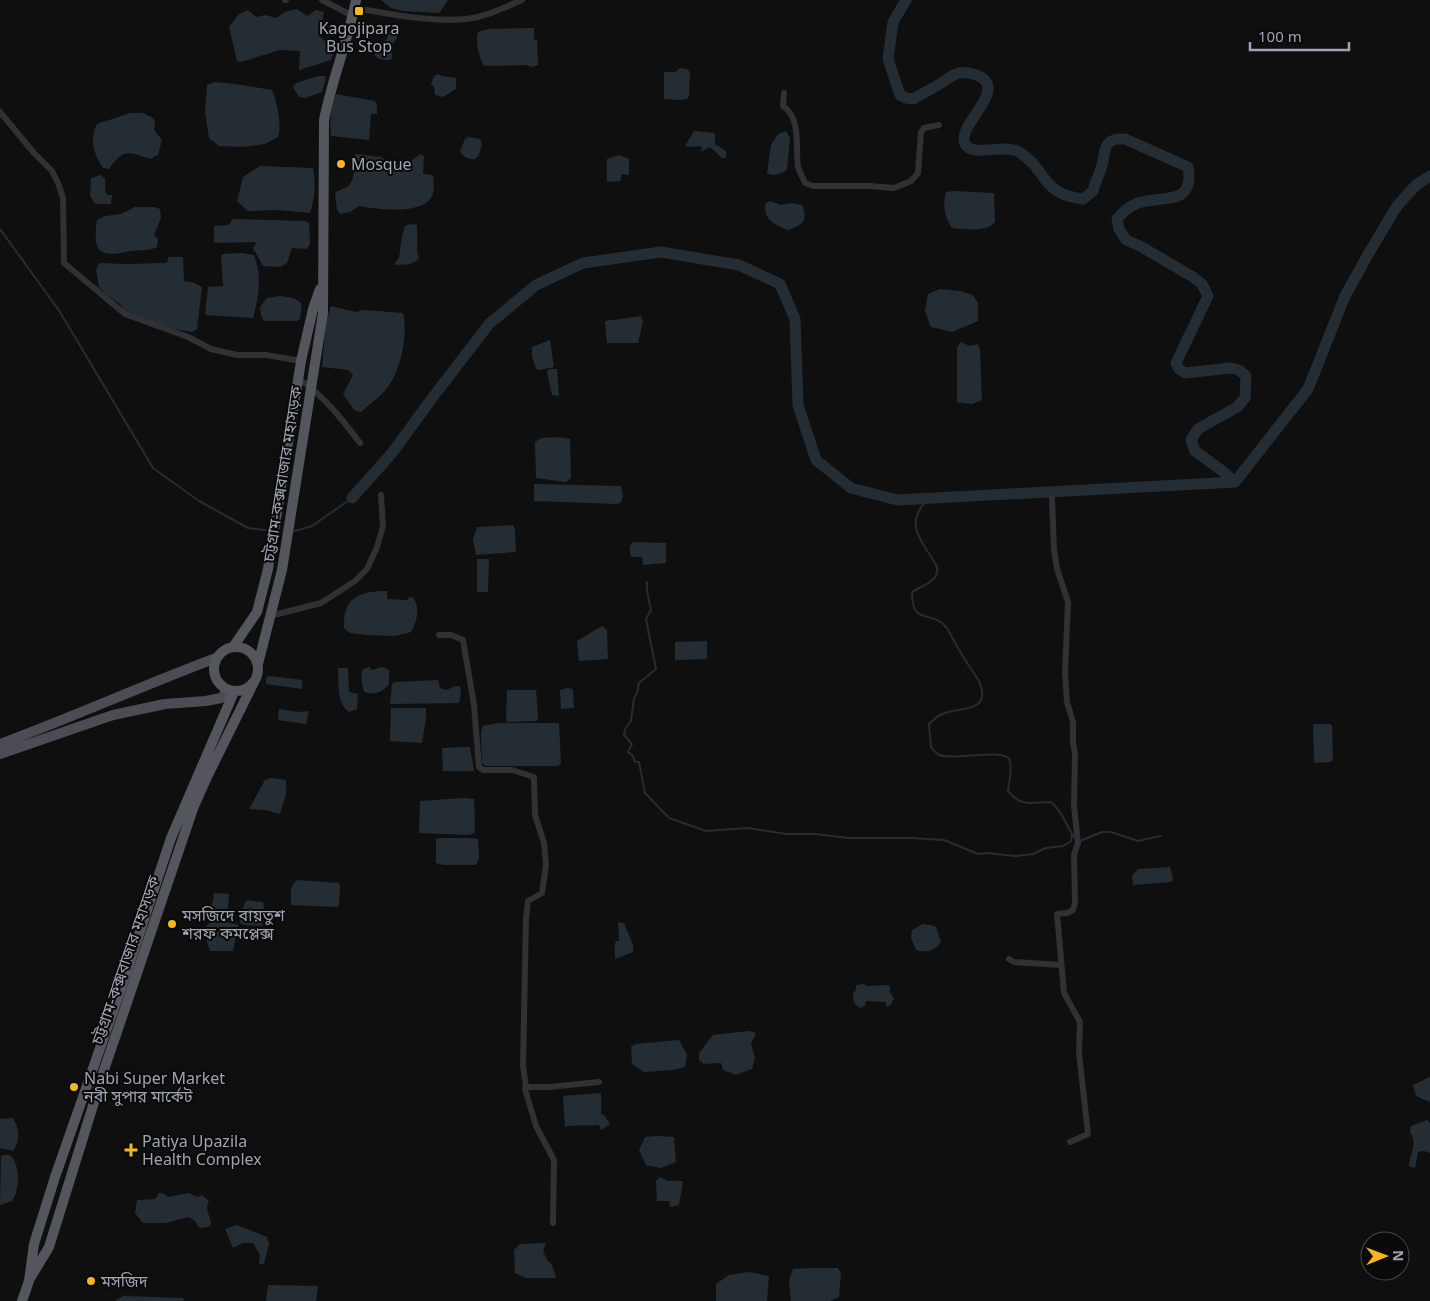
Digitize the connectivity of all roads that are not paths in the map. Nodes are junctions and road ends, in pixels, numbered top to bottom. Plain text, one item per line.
1 (322, 0) edge
2 (522, 0) edge
3 (355, 8) edge
4 (784, 93) dead end
5 (0, 112) edge
6 (939, 125) dead end
7 (322, 286) junction
8 (301, 361) junction
9 (299, 379) junction
10 (312, 388) junction
11 (360, 443) dead end
12 (381, 495) dead end
13 (1052, 498) dead end
14 (270, 616) junction
15 (439, 635) dead end
16 (233, 647) junction
17 (216, 658) junction
18 (258, 664) junction
19 (254, 682) junction
20 (231, 691) junction
21 (0, 744) edge
22 (0, 754) edge
23 (1009, 959) dead end
24 (1061, 965) junction
25 (600, 1082) dead end
26 (526, 1087) junction
27 (1070, 1142) dead end
28 (553, 1224) dead end
29 (29, 1281) junction
30 (22, 1301) edge

1 - 3 street
2 - 3 street
3 - 7 highway, চট্টগ্রাম-কক্সবাজার মহাসড়ক
4 - 6 street
5 - 8 street
7 - 8 highway, চট্টগ্রাম-কক্সবাজার মহাসড়ক
7 - 10 highway, চট্টগ্রাম-কক্সবাজার মহাসড়ক
8 - 9 highway, চট্টগ্রাম-কক্সবাজার মহাসড়ক
9 - 10 street
9 - 16 highway, চট্টগ্রাম-কক্সবাজার মহাসড়ক
10 - 11 street
10 - 14 highway, চট্টগ্রাম-কক্সবাজার মহাসড়ক
12 - 14 street
13 - 24 street
14 - 18 highway, চট্টগ্রাম-কক্সবাজার মহাসড়ক
15 - 26 street
16 - 17 highway
16 - 18 highway
17 - 20 highway
17 - 21 main road
18 - 19 highway
19 - 20 highway
19 - 29 highway, চট্টগ্রাম-কক্সবাজার মহাসড়ক
20 - 22 main road
20 - 29 highway, চট্টগ্রাম-কক্সবাজার মহাসড়ক
23 - 24 street
24 - 27 street
25 - 26 street
26 - 28 street
29 - 30 highway, চট্টগ্রাম-কক্সবাজার মহাসড়ক

